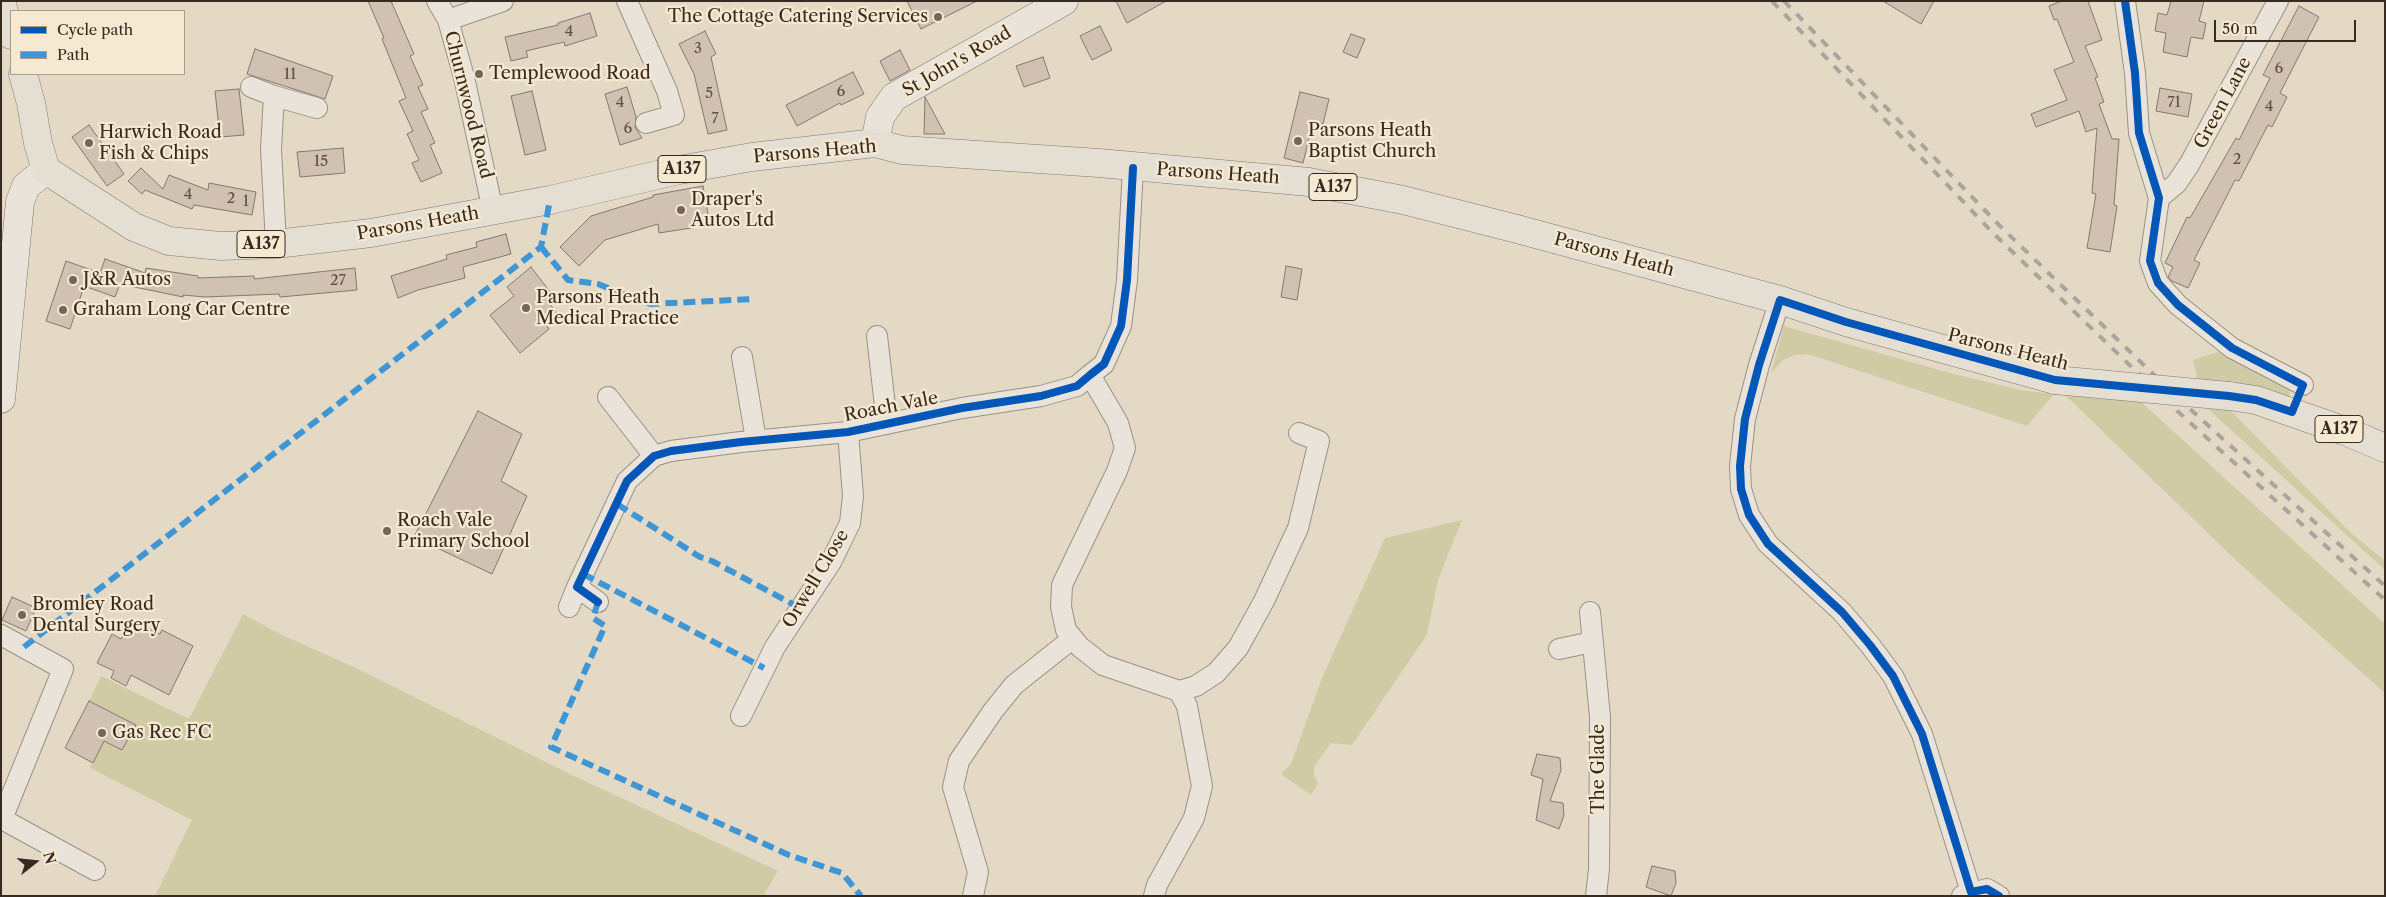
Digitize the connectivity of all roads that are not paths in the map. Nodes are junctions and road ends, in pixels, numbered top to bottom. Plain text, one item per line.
1 (1, 1) edge
2 (437, 1) edge
3 (503, 1) edge
4 (627, 1) edge
5 (1064, 1) edge
6 (2125, 1) edge
7 (2278, 1) edge
8 (448, 20) junction
9 (10, 32) edge
10 (23, 75) edge
11 (250, 87) dead end
12 (274, 96) junction
13 (317, 108) dead end
14 (646, 123) dead end
15 (875, 143) junction
16 (1133, 168) junction
17 (46, 170) junction
18 (2159, 198) junction
19 (493, 211) junction
20 (276, 244) junction
21 (1780, 300) junction
22 (877, 336) dead end
23 (4, 345) edge
24 (742, 357) dead end
25 (1090, 376) junction
26 (2303, 385) dead end
27 (608, 397) dead end
28 (1, 400) edge
29 (887, 424) junction
30 (848, 432) junction
31 (1299, 433) dead end
32 (756, 440) junction
33 (2385, 448) edge
34 (654, 456) junction
35 (577, 587) junction
36 (598, 602) dead end
37 (569, 607) dead end
38 (1590, 612) dead end
39 (1, 635) edge
40 (1072, 639) junction
41 (1592, 642) junction
42 (1559, 649) dead end
43 (1178, 691) junction
44 (741, 716) dead end
45 (95, 870) dead end
46 (1967, 894) edge
47 (973, 896) edge
48 (1154, 896) edge
49 (1596, 896) edge
50 (1999, 896) edge

1 - 9 main road
2 - 8 street, Churnwood Road
3 - 8 street
4 - 14 street
5 - 15 street, St John's Road
6 - 18 street
7 - 18 street, Green Lane
8 - 19 street, Churnwood Road
10 - 17 main road
11 - 12 street
12 - 13 street
12 - 20 street
15 - 16 main road, Parsons Heath / A137
15 - 19 main road, Parsons Heath / A137
16 - 21 main road, Parsons Heath / A137
16 - 25 street, Roach Vale
17 - 20 main road, Parsons Heath / A137
17 - 23 street
18 - 26 street
19 - 20 main road, Parsons Heath / A137
21 - 33 main road, Parsons Heath / A137, bridge
21 - 46 street
22 - 29 street
23 - 28 street
24 - 32 street
25 - 29 street, Roach Vale
25 - 40 street
27 - 34 street
29 - 30 street, Roach Vale
30 - 32 street, Roach Vale
30 - 44 street, Orwell Close
31 - 43 street
32 - 34 street, Roach Vale
34 - 35 street, Roach Vale
35 - 36 street
35 - 37 street, Roach Vale
38 - 41 street, The Glade
39 - 45 street
40 - 43 street
40 - 47 street
41 - 42 street
41 - 49 street, The Glade
43 - 48 street
46 - 50 street

